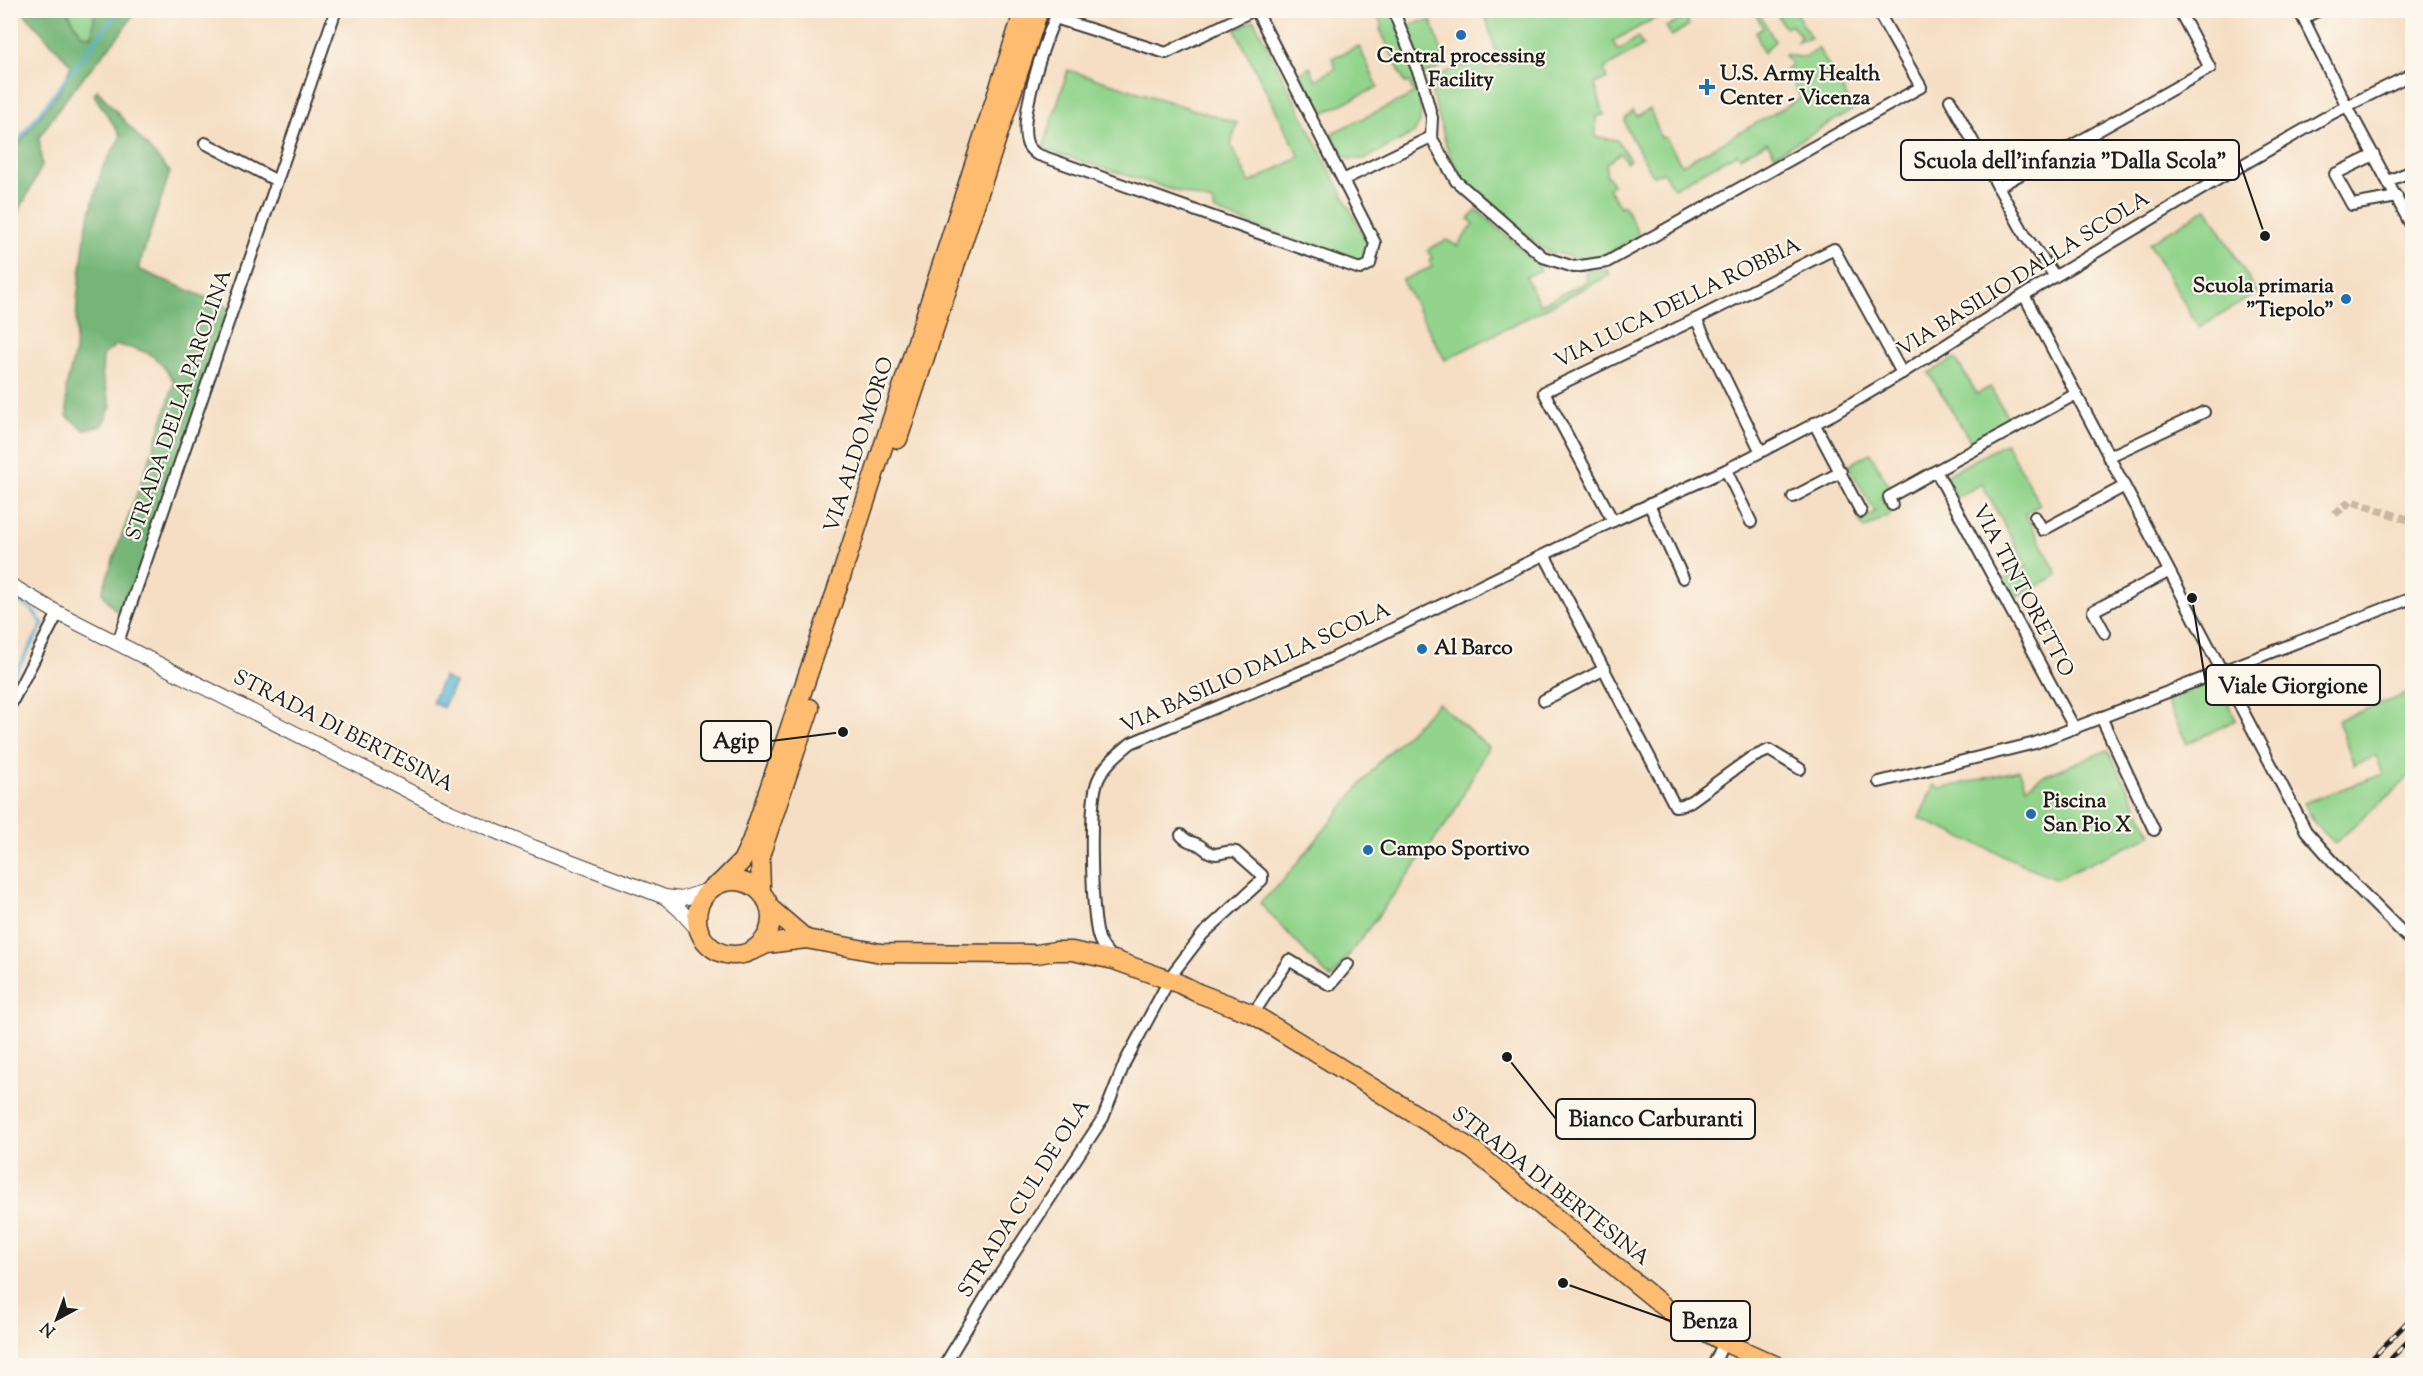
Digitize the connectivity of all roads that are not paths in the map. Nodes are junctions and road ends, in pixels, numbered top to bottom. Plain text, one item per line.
1 (336, 10) edge
2 (1024, 10) edge
3 (1039, 10) edge
4 (1255, 10) edge
5 (1393, 10) edge
6 (1877, 10) edge
7 (2179, 10) edge
8 (2320, 10) edge
9 (2301, 14) edge
10 (2412, 74) edge
11 (1950, 100) dead end
12 (2347, 106) junction
13 (1431, 137) junction
14 (205, 142) dead end
15 (2374, 155) junction
16 (2412, 171) edge
17 (1343, 180) junction
18 (277, 181) junction
19 (2388, 181) junction
20 (1998, 187) junction
21 (2397, 197) junction
22 (2412, 227) edge
23 (2055, 276) junction
24 (2024, 295) junction
25 (1696, 319) junction
26 (1902, 373) junction
27 (2076, 394) junction
28 (2204, 412) dead end
29 (1814, 423) junction
30 (1760, 450) junction
31 (2108, 457) junction
32 (1726, 470) junction
33 (1936, 471) junction
34 (1840, 472) junction
35 (2123, 487) junction
36 (1793, 498) dead end
37 (1649, 504) junction
38 (1892, 505) dead end
39 (1861, 512) dead end
40 (2035, 518) dead end
41 (1613, 521) junction
42 (1751, 522) dead end
43 (1545, 556) junction
44 (2168, 572) junction
45 (1683, 578) dead end
46 (10, 585) edge
47 (2412, 598) edge
48 (58, 613) junction
49 (2104, 633) dead end
50 (118, 642) junction
51 (1605, 669) junction
52 (2221, 670) junction
53 (1544, 700) dead end
54 (10, 706) edge
55 (2101, 717) junction
56 (2074, 729) junction
57 (1800, 769) dead end
58 (1879, 782) dead end
59 (2154, 830) dead end
60 (1182, 835) dead end
61 (715, 887) junction
62 (760, 891) junction
63 (665, 897) junction
64 (770, 908) junction
65 (699, 932) junction
66 (1097, 932) junction
67 (806, 939) junction
68 (2412, 942) edge
69 (754, 950) junction
70 (1105, 955) junction
71 (1072, 956) junction
72 (1348, 964) dead end
73 (1168, 983) junction
74 (1253, 1014) junction
75 (1724, 1342) junction
76 (944, 1365) edge
77 (1713, 1365) edge
78 (1776, 1365) edge

1 - 18 street, STRADA DELLA PAROLINA
2 - 61 main road, VIA ALDO MORO
3 - 62 main road, VIA ALDO MORO
4 - 17 street
4 - 17 street
5 - 13 street
6 - 13 street
7 - 20 street
8 - 9 street
9 - 12 street
10 - 12 street, VIA BASILIO DALLA SCOLA
11 - 20 street
12 - 15 street
12 - 23 street, VIA BASILIO DALLA SCOLA
13 - 17 street
14 - 18 street
15 - 19 street
15 - 21 street
16 - 19 street
18 - 50 street, STRADA DELLA PAROLINA
19 - 21 street
20 - 23 street
21 - 22 street
23 - 24 street, VIA BASILIO DALLA SCOLA
24 - 26 street, VIA BASILIO DALLA SCOLA
24 - 27 street
25 - 26 street, VIA LUCA DELLA ROBBIA
25 - 30 street
25 - 41 street, VIA LUCA DELLA ROBBIA
26 - 29 street, VIA BASILIO DALLA SCOLA
27 - 31 street
27 - 33 street
28 - 31 street
29 - 30 street, VIA BASILIO DALLA SCOLA
29 - 34 street
30 - 32 street, VIA BASILIO DALLA SCOLA
31 - 35 street
32 - 37 street, VIA BASILIO DALLA SCOLA
32 - 42 street
33 - 38 street
33 - 56 street, VIA TINTORETTO
34 - 36 street
34 - 39 street
35 - 40 street
35 - 44 street
37 - 41 street, VIA BASILIO DALLA SCOLA
37 - 45 street
41 - 43 street, VIA BASILIO DALLA SCOLA
43 - 51 street
43 - 66 street, VIA BASILIO DALLA SCOLA
44 - 49 street
44 - 52 street
46 - 48 street, STRADA DI BERTESINA
47 - 52 street
48 - 50 street, STRADA DI BERTESINA
48 - 54 street
50 - 63 street, STRADA DI BERTESINA
51 - 53 street
51 - 57 street
52 - 55 street
52 - 68 street
55 - 56 street
55 - 59 street
56 - 58 street
60 - 73 street
61 - 62 main road, STRADA DI BERTESINA
61 - 63 street, STRADA DI BERTESINA
61 - 65 main road
62 - 64 main road
63 - 65 street, STRADA DI BERTESINA
64 - 67 main road
64 - 69 main road
65 - 69 main road, STRADA DI BERTESINA
66 - 70 street, VIA BASILIO DALLA SCOLA
66 - 71 street
67 - 69 main road, STRADA DI BERTESINA
67 - 71 main road, STRADA DI BERTESINA
70 - 71 main road, STRADA DI BERTESINA
70 - 73 main road, STRADA DI BERTESINA
71 - 73 main road, STRADA DI BERTESINA
72 - 74 street
73 - 74 main road, STRADA DI BERTESINA
73 - 76 street, STRADA CUL DE OLA
74 - 75 main road, STRADA DI BERTESINA
75 - 77 street
75 - 78 main road, STRADA DI BERTESINA

